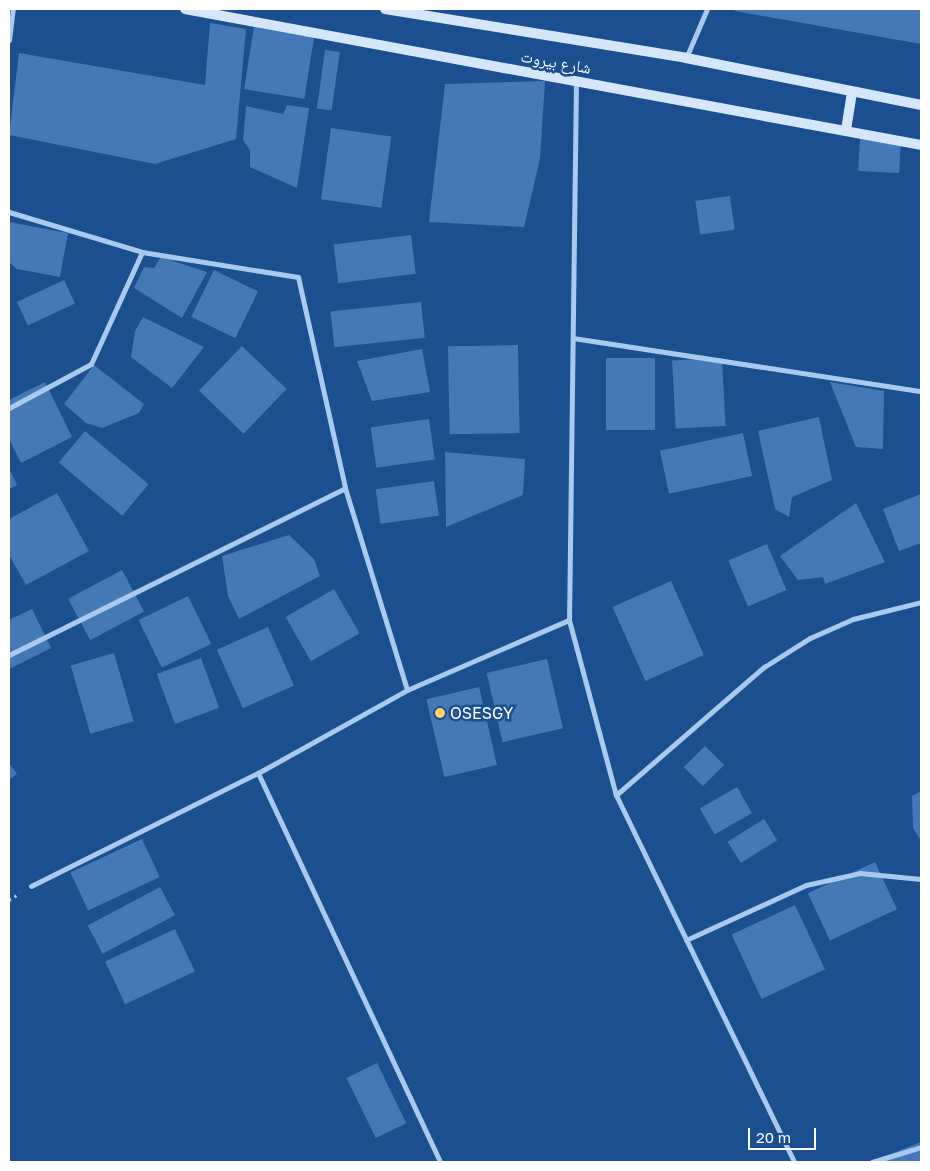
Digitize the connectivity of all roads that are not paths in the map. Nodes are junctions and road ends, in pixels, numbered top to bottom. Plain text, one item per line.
1 (13, 9) edge
2 (185, 9) edge
3 (385, 9) edge
4 (708, 9) edge
5 (9, 40) edge
6 (686, 58) junction
7 (576, 82) junction
8 (852, 93) junction
9 (921, 105) edge
10 (846, 130) junction
11 (921, 145) edge
12 (9, 212) edge
13 (142, 252) junction
14 (572, 338) junction
15 (921, 391) edge
16 (9, 408) edge
17 (345, 488) junction
18 (921, 602) edge
19 (569, 620) junction
20 (9, 655) edge
21 (407, 690) junction
22 (258, 773) junction
23 (616, 795) junction
24 (921, 879) edge
25 (31, 886) dead end
26 (686, 940) junction
27 (921, 1147) edge
28 (440, 1162) edge
29 (794, 1162) edge
30 (872, 1162) edge

1 - 5 street
2 - 7 main road, شارع بيروت
3 - 6 main road, شارع بيروت
4 - 6 street
6 - 8 main road, شارع بيروت
7 - 10 main road, شارع بيروت
7 - 14 street
8 - 9 main road, شارع بيروت
8 - 10 main road
10 - 11 main road, شارع بيروت
12 - 13 street
13 - 16 street
13 - 17 street
14 - 15 street
14 - 19 street
17 - 20 street
17 - 21 street
18 - 23 street
19 - 21 street
19 - 23 street
21 - 22 street
22 - 25 street
22 - 28 street
23 - 26 street
24 - 26 street
26 - 29 street
27 - 30 street

